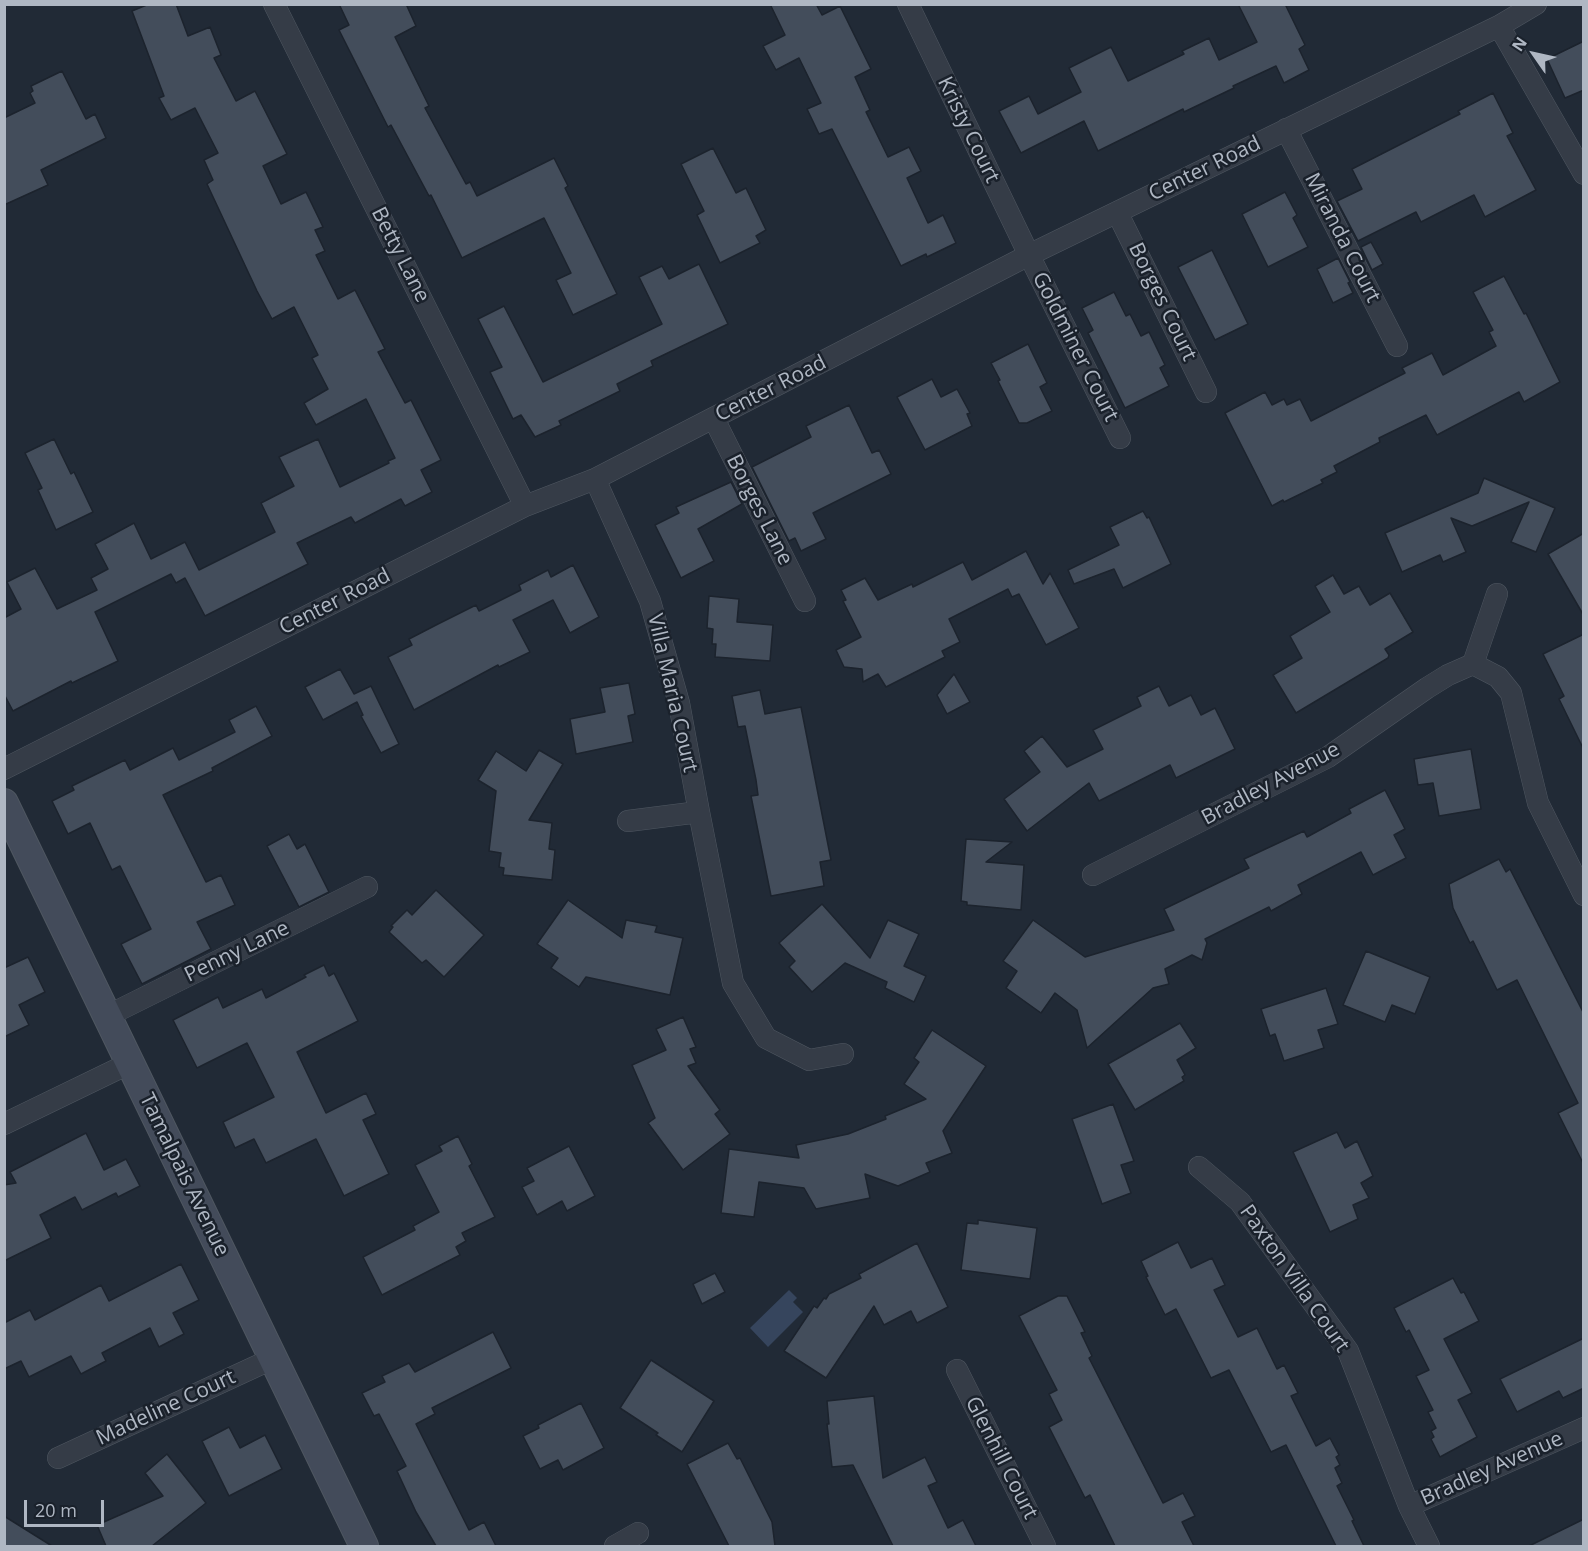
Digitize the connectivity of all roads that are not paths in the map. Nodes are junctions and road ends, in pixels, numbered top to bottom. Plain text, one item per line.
1 (274, 4) edge
2 (908, 4) edge
3 (1536, 4) edge
4 (1499, 26) junction
5 (1286, 129) junction
6 (1584, 174) edge
7 (1118, 212) junction
8 (1029, 255) junction
9 (1397, 346) dead end
10 (1206, 392) dead end
11 (714, 418) junction
12 (1120, 438) dead end
13 (595, 479) junction
14 (525, 506) junction
15 (1497, 594) dead end
16 (805, 601) dead end
17 (1473, 664) junction
18 (4, 769) edge
19 (4, 803) edge
20 (699, 812) junction
21 (628, 821) dead end
22 (1093, 875) dead end
23 (367, 887) dead end
24 (1584, 895) edge
25 (107, 1016) junction
26 (843, 1054) dead end
27 (130, 1063) junction
28 (4, 1124) edge
29 (1199, 1167) dead end
30 (274, 1358) junction
31 (957, 1370) dead end
32 (1584, 1428) edge
33 (58, 1458) dead end
34 (1409, 1506) junction
35 (638, 1533) dead end
36 (364, 1546) edge
37 (615, 1546) edge
38 (1045, 1546) edge
39 (1430, 1546) edge

1 - 14 street, Betty Lane
2 - 8 street, Kristy Court
3 - 4 street, Center Road
4 - 5 street, Center Road
4 - 6 street
5 - 7 street, Center Road
5 - 9 street, Miranda Court
7 - 8 street, Center Road
7 - 10 street, Borges Court
8 - 11 street, Center Road
8 - 12 street, Goldminer Court
11 - 13 street, Center Road
11 - 16 street, Borges Lane
13 - 14 street, Center Road
13 - 20 street, Villa Maria Court
14 - 18 street, Center Road
15 - 17 street
17 - 22 street, Bradley Avenue
17 - 24 street
19 - 25 street, Tamalpais Avenue
20 - 21 street
20 - 26 street, Villa Maria Court
23 - 25 street, Penny Lane
25 - 27 street, Tamalpais Avenue
27 - 28 street
27 - 30 street, Tamalpais Avenue
29 - 34 street, Paxton Villa Court
30 - 33 street, Madeline Court
30 - 36 street, Tamalpais Avenue
31 - 38 street, Glenhill Court
32 - 34 street, Bradley Avenue
34 - 39 street, Bradley Avenue
35 - 37 street

